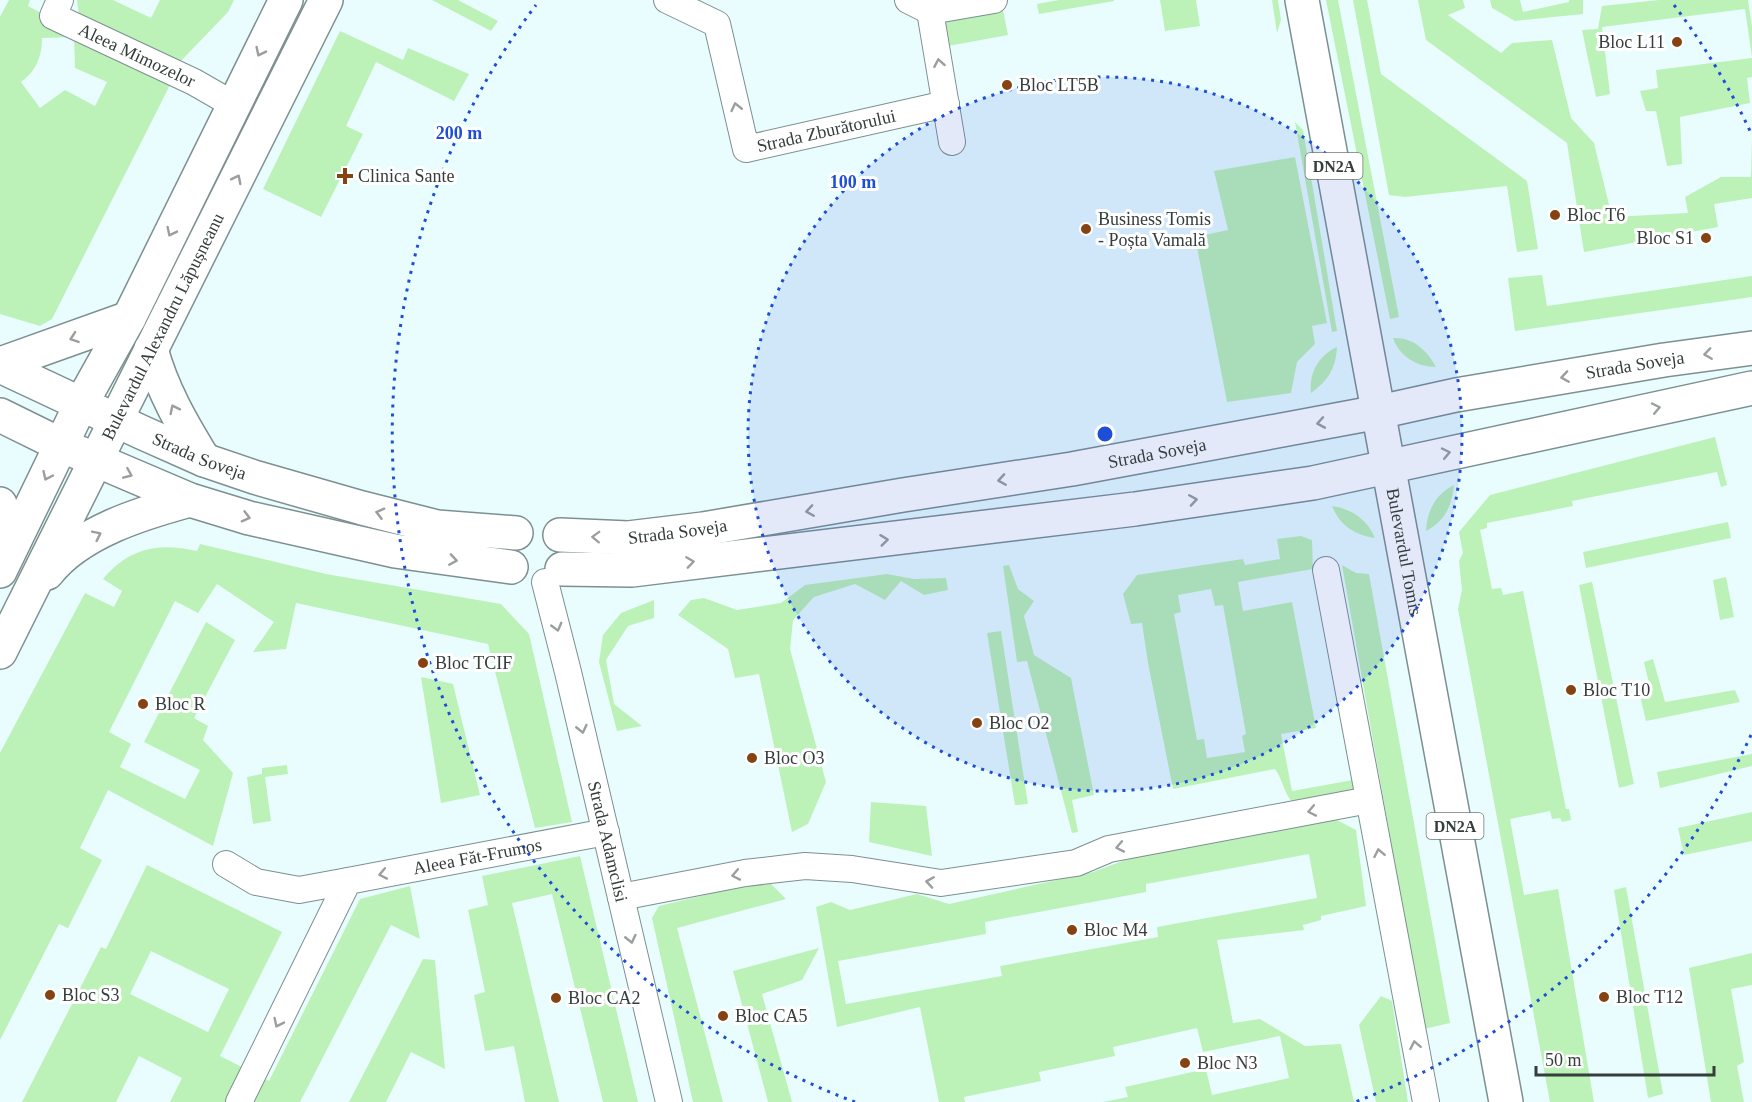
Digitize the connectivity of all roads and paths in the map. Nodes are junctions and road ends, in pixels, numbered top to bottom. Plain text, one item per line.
1 (60, 0) edge
2 (286, 0) edge
3 (326, 0) edge
4 (667, 0) edge
5 (994, 0) edge
6 (1302, 0) edge
7 (919, 6) edge
8 (946, 104) junction
9 (234, 105) junction
10 (952, 141) dead end
11 (129, 318) junction
12 (1752, 348) edge
13 (151, 349) junction
14 (0, 365) edge
15 (1752, 388) edge
16 (81, 404) junction
17 (1379, 412) junction
18 (0, 415) edge
19 (116, 420) junction
20 (61, 445) junction
21 (204, 459) junction
22 (95, 460) junction
23 (1389, 465) junction
24 (190, 500) junction
25 (0, 504) edge
26 (516, 533) junction
27 (560, 535) junction
28 (14, 542) junction
29 (511, 567) junction
30 (1326, 570) dead end
31 (0, 572) edge
32 (553, 575) junction
33 (25, 602) junction
34 (0, 652) edge
35 (1369, 800) junction
36 (606, 832) junction
37 (226, 864) dead end
38 (348, 881) junction
39 (621, 897) junction
40 (239, 1102) edge
41 (669, 1102) edge
42 (1426, 1102) edge
43 (1506, 1102) edge

1 - 9 street, Aleea Mimozelor
2 -> 9 main road, Bulevardul Alexandru Lăpușneanu
13 -> 3 main road, Bulevardul Alexandru Lăpușneanu
8 -> 4 street, Strada Zburătorului
5 - 7 street
6 - 17 main road, Bulevardul Tomis / DN2A
8 -> 7 street
8 - 10 street
9 -> 11 main road, Bulevardul Alexandru Lăpușneanu
11 -> 14 main road
11 - 16 main road, Bulevardul Alexandru Lăpușneanu
12 -> 17 main road, Strada Soveja
13 - 19 main road, Bulevardul Alexandru Lăpușneanu
21 -> 13 main road
14 - 16 main road, Strada Soveja
23 -> 15 main road, Strada Soveja
16 - 19 main road, Strada Soveja
16 - 20 main road, Bulevardul Alexandru Lăpușneanu
17 - 23 main road, Bulevardul Tomis / DN2A
17 -> 27 main road, Strada Soveja
18 - 20 main road
19 - 21 main road, Strada Soveja
19 - 22 main road, Bulevardul Alexandru Lăpușneanu
20 - 22 main road
20 -> 28 main road, Bulevardul Alexandru Lăpușneanu
26 -> 21 main road, Strada Soveja
22 -> 24 main road
22 - 33 main road, Bulevardul Alexandru Lăpușneanu
32 -> 23 main road, Strada Soveja
23 - 43 main road, Bulevardul Tomis / DN2A
24 -> 29 main road
33 -> 24 main road
25 - 28 main road
26 - 27 main road
26 - 29 main road
27 - 32 main road
28 - 31 main road, Bulevardul Alexandru Lăpușneanu
29 - 32 main road
30 - 35 street
32 -> 36 street, Strada Adamclisi
33 - 34 main road, Bulevardul Alexandru Lăpușneanu
35 -> 39 street
42 -> 35 street
36 -> 38 street, Aleea Făt-Frumos
36 - 39 street, Strada Adamclisi
37 - 38 street, Aleea Făt-Frumos
38 -> 40 street
39 -> 41 street, Strada Adamclisi

